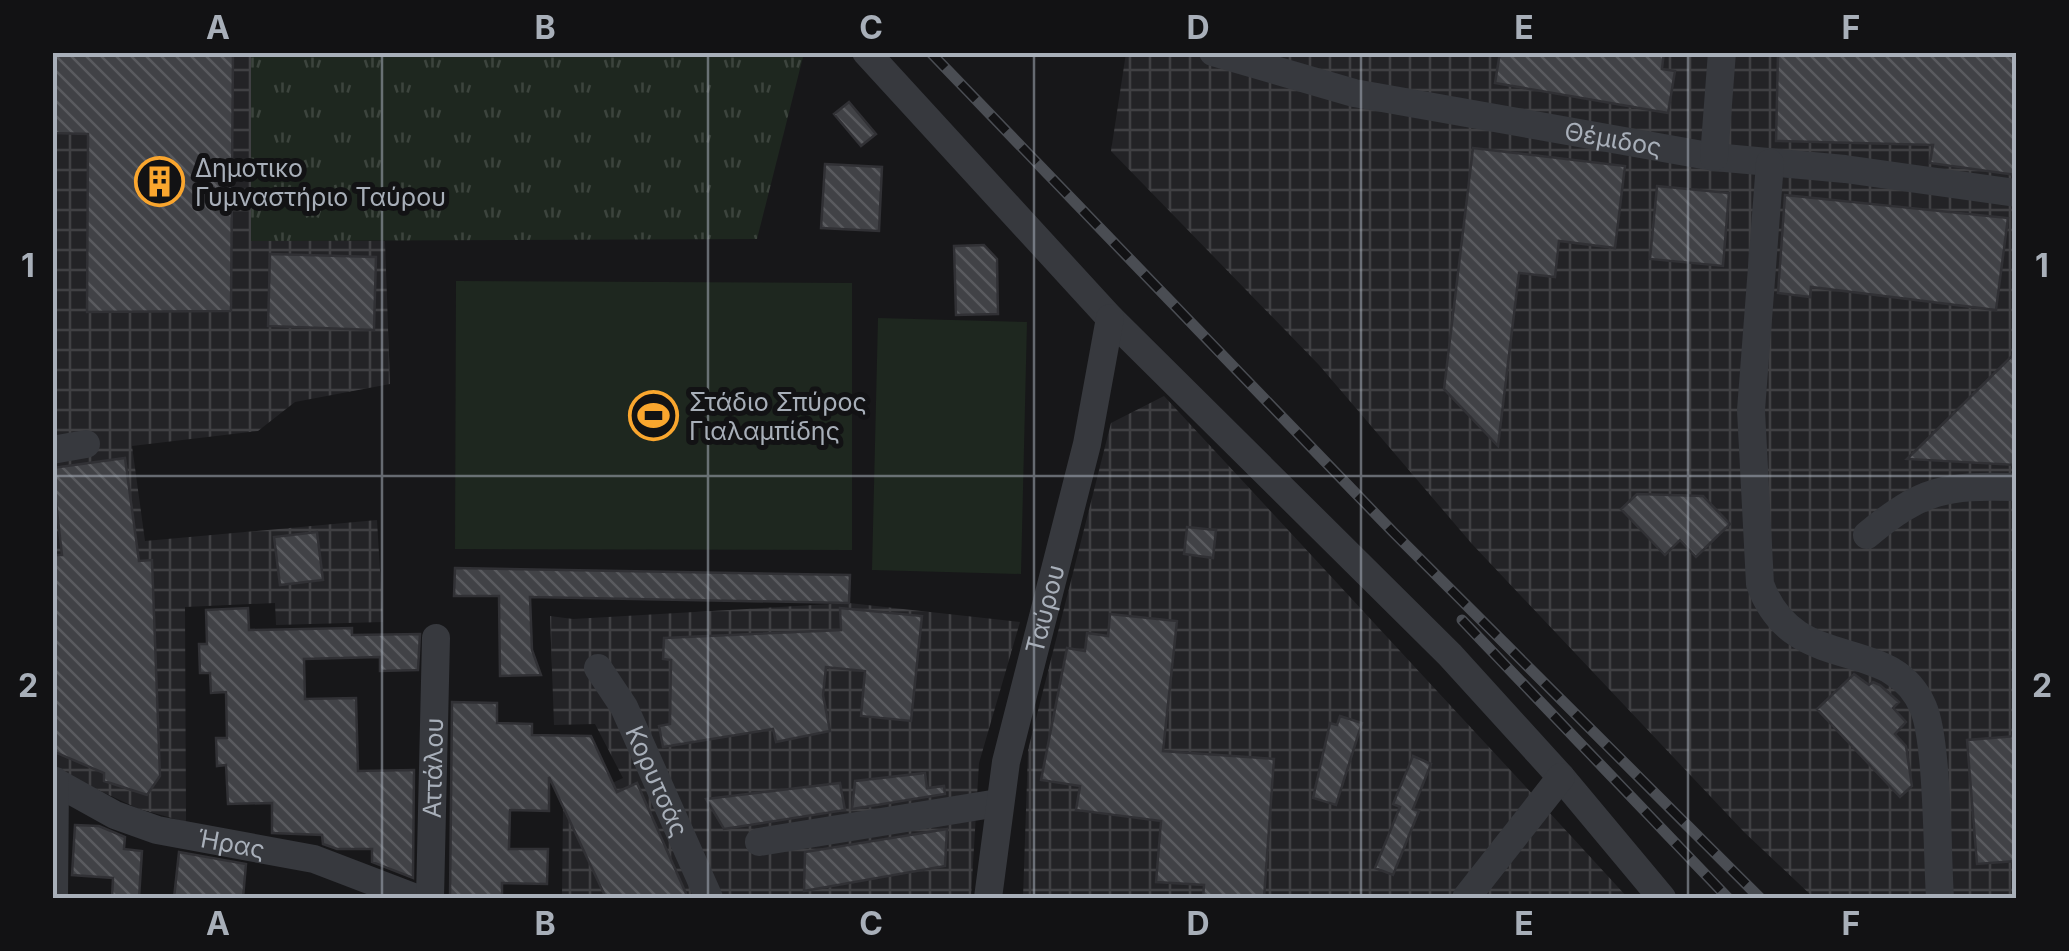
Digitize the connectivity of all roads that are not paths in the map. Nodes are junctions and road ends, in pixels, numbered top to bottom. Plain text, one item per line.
1 (866, 52) edge
2 (1214, 52) edge
3 (1722, 52) edge
4 (1714, 157) junction
5 (1770, 162) junction
6 (2016, 193) edge
7 (1110, 318) junction
8 (86, 444) dead end
9 (52, 450) edge
10 (2016, 487) edge
11 (1866, 535) dead end
12 (436, 638) dead end
13 (598, 668) dead end
14 (1561, 777) junction
15 (54, 781) edge
16 (998, 803) junction
17 (760, 842) dead end
18 (54, 898) edge
19 (416, 898) edge
20 (430, 898) edge
21 (710, 898) edge
22 (988, 898) edge
23 (1466, 898) edge
24 (1662, 898) edge
25 (1940, 898) edge

1 - 7 street
2 - 4 street, Θέμιδος
3 - 4 street
4 - 5 street, Θέμιδος
5 - 6 street, Θέμιδος
5 - 25 street
7 - 14 street
7 - 16 street, Ταύρου
8 - 9 street
10 - 11 street
12 - 20 street, Αττάλου
13 - 21 street, Κορυτσάς
14 - 23 street
14 - 24 street
15 - 18 street
15 - 19 street, Ήρας
16 - 17 street
16 - 22 street, Ταύρου

